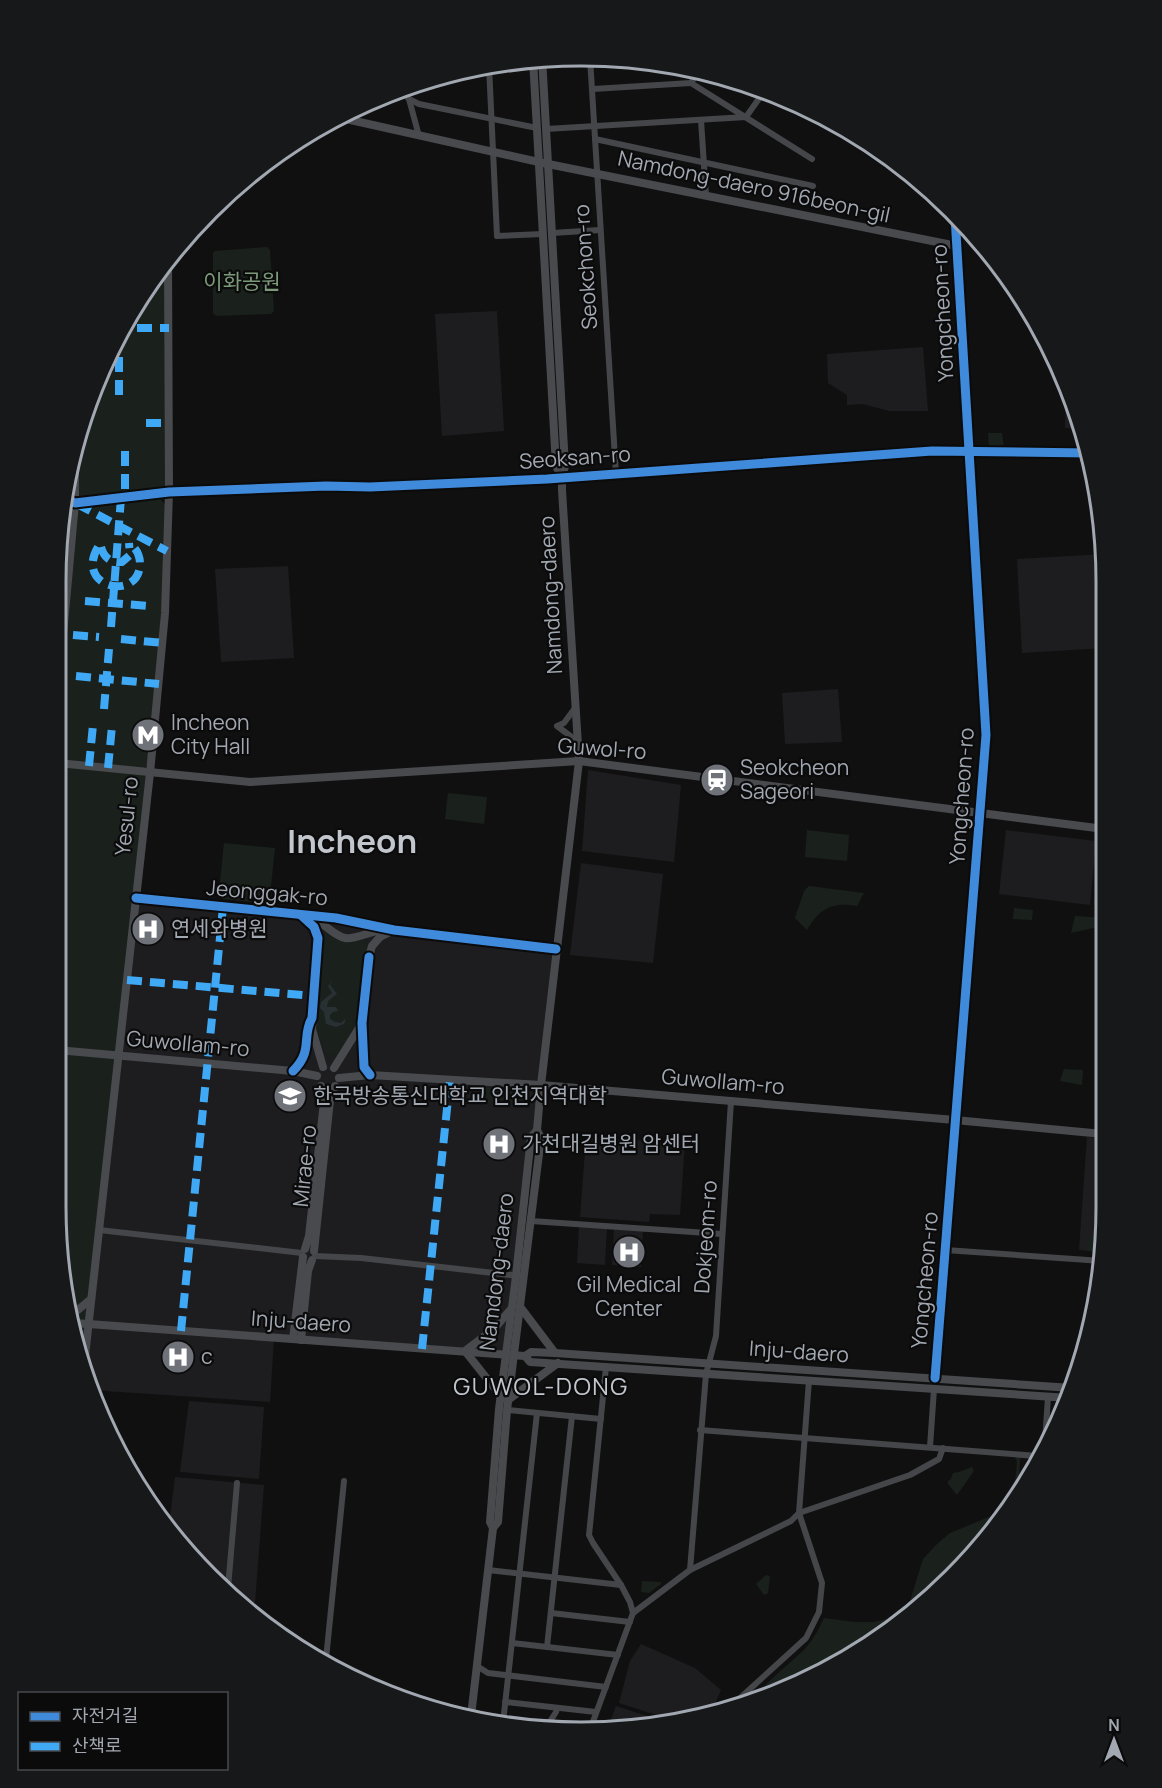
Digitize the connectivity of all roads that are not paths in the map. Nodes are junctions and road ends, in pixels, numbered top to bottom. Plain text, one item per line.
1 (591, 66) edge
2 (542, 67) edge
3 (534, 68) edge
4 (489, 74) edge
5 (693, 79) edge
6 (691, 83) junction
7 (593, 89) junction
8 (407, 96) edge
9 (759, 98) edge
10 (409, 99) junction
11 (746, 117) junction
12 (491, 118) junction
13 (351, 120) edge
14 (701, 120) junction
15 (594, 126) junction
16 (541, 128) junction
17 (419, 135) junction
18 (595, 139) junction
19 (492, 152) junction
20 (812, 159) dead end
21 (704, 162) junction
22 (543, 163) junction
23 (597, 173) junction
24 (813, 186) dead end
25 (706, 196) junction
26 (956, 228) edge
27 (600, 230) junction
28 (547, 234) junction
29 (957, 246) junction
30 (168, 273) edge
31 (969, 452) junction
32 (1079, 453) edge
33 (616, 474) junction
34 (562, 478) junction
35 (75, 486) edge
36 (169, 492) junction
37 (72, 502) edge
38 (75, 503) junction
39 (66, 602) edge
40 (575, 708) junction
41 (577, 741) junction
42 (579, 761) junction
43 (66, 764) edge
44 (150, 773) junction
45 (979, 814) junction
46 (1096, 828) edge
47 (136, 898) junction
48 (302, 916) junction
49 (336, 918) junction
50 (357, 921) junction
51 (328, 927) junction
52 (394, 930) junction
53 (363, 933) junction
54 (318, 945) junction
55 (556, 949) junction
56 (369, 957) junction
57 (312, 1018) junction
58 (362, 1023) junction
59 (317, 1046) junction
60 (66, 1051) edge
61 (346, 1051) junction
62 (118, 1056) junction
63 (323, 1067) junction
64 (334, 1068) junction
65 (293, 1071) junction
66 (370, 1075) junction
67 (317, 1076) junction
68 (337, 1082) junction
69 (541, 1085) junction
70 (321, 1086) junction
71 (730, 1101) junction
72 (956, 1120) junction
73 (537, 1130) junction
74 (1096, 1133) edge
75 (531, 1221) junction
76 (99, 1230) junction
77 (722, 1234) junction
78 (945, 1250) junction
79 (308, 1254) junction
80 (1093, 1260) edge
81 (521, 1276) junction
82 (91, 1299) junction
83 (517, 1307) junction
84 (77, 1311) edge
85 (80, 1323) edge
86 (88, 1324) junction
87 (297, 1340) junction
88 (86, 1346) edge
89 (465, 1351) junction
90 (555, 1353) junction
91 (510, 1355) junction
92 (525, 1356) junction
93 (558, 1363) junction
94 (710, 1365) junction
95 (606, 1367) junction
96 (706, 1374) junction
97 (935, 1378) junction
98 (808, 1380) junction
99 (1063, 1388) edge
100 (934, 1389) junction
101 (1048, 1397) junction
102 (504, 1398) junction
103 (1059, 1398) edge
104 (507, 1410) junction
105 (537, 1413) junction
106 (572, 1416) junction
107 (601, 1419) junction
108 (1046, 1429) edge
109 (700, 1430) junction
110 (805, 1438) junction
111 (930, 1447) junction
112 (943, 1448) junction
113 (1032, 1456) edge
114 (344, 1481) dead end
115 (237, 1483) dead end
116 (799, 1513) junction
117 (493, 1528) junction
118 (488, 1570) junction
119 (690, 1570) junction
120 (519, 1574) junction
121 (555, 1578) junction
122 (229, 1582) edge
123 (621, 1585) junction
124 (633, 1613) junction
125 (551, 1614) junction
126 (630, 1622) junction
127 (512, 1643) junction
128 (547, 1647) junction
129 (326, 1655) edge
130 (618, 1655) junction
131 (477, 1666) junction
132 (488, 1673) junction
133 (508, 1676) junction
134 (475, 1679) junction
135 (606, 1687) junction
136 (743, 1696) edge
137 (505, 1702) junction
138 (557, 1708) junction
139 (472, 1710) edge
140 (597, 1712) junction
141 (504, 1716) edge
142 (550, 1721) edge
143 (593, 1722) edge

1 - 7 street, Seokchon-ro
2 - 16 main road
3 - 16 main road
4 - 12 street
5 - 6 street
6 - 7 street
6 - 11 street
7 - 15 street, Seokchon-ro
8 - 10 street
9 - 11 street
10 - 12 street
10 - 17 street
11 - 14 street
11 - 20 street
12 - 16 street
12 - 19 street
13 - 17 main road, Namdong-daero 916beon-gil
14 - 15 street
14 - 21 street
15 - 16 street
15 - 18 street, Seokchon-ro
16 - 22 main road
17 - 19 main road, Namdong-daero 916beon-gil
18 - 21 street
18 - 23 street, Seokchon-ro
19 - 22 main road, Namdong-daero 916beon-gil
19 - 28 street
21 - 24 street
21 - 25 street
22 - 23 main road, Namdong-daero 916beon-gil
22 - 28 main road
23 - 25 main road, Namdong-daero 916beon-gil
23 - 27 street, Seokchon-ro
25 - 29 main road, Namdong-daero 916beon-gil
26 - 29 main road, Yongcheon-ro
27 - 28 street
27 - 33 street, Seokchon-ro
28 - 34 main road, Namdong-daero
29 - 31 main road, Yongcheon-ro
30 - 36 main road, Yesul-ro
31 - 32 main road, Seoksan-ro
31 - 33 main road, Seoksan-ro
31 - 45 main road, Yongcheon-ro
33 - 34 main road, Seoksan-ro
34 - 36 main road, Seoksan-ro
34 - 40 main road, Namdong-daero
35 - 38 main road
36 - 38 main road, Seoksan-ro
36 - 44 main road, Yesul-ro
37 - 38 main road
38 - 39 main road
40 - 41 main road, Namdong-daero
40 - 41 street
41 - 42 main road, Namdong-daero
42 - 44 main road, Guwol-ro
42 - 45 main road, Guwol-ro
42 - 55 main road, Namdong-daero
43 - 44 main road, Guwol-ro
44 - 47 main road, Yesul-ro
45 - 46 main road, Guwol-ro
45 - 72 main road, Yongcheon-ro
47 - 48 main road, Jeonggak-ro
47 - 62 main road, Yesul-ro
48 - 49 main road, Jeonggak-ro
48 - 51 main road, Jeonggak-ro
48 - 54 main road
49 - 50 main road, Jeonggak-ro
49 - 51 main road
50 - 52 main road, Jeonggak-ro
50 - 53 main road
51 - 53 main road, Jeonggak-ro
51 - 54 main road
52 - 53 main road, Jeonggak-ro
52 - 55 main road
52 - 56 main road
53 - 56 main road
54 - 57 main road
55 - 69 main road, Namdong-daero
56 - 58 main road
57 - 59 main road
57 - 65 main road
58 - 61 main road
58 - 66 main road
59 - 61 main road
59 - 63 main road
60 - 62 main road, Guwollam-ro
61 - 64 main road
62 - 65 main road, Guwollam-ro
62 - 76 main road, Yesul-ro
63 - 64 main road
63 - 67 main road
64 - 68 main road
65 - 67 main road, Guwollam-ro
66 - 68 main road, Guwollam-ro
66 - 69 main road, Guwollam-ro
67 - 70 main road
68 - 70 main road
68 - 79 main road, Mirae-ro
69 - 71 main road, Guwollam-ro
69 - 73 main road, Namdong-daero
70 - 79 main road, Mirae-ro
71 - 72 main road, Guwollam-ro
71 - 77 street, Dokjeom-ro
72 - 74 main road, Guwollam-ro
72 - 78 main road, Yongcheon-ro
73 - 75 main road, Namdong-daero
73 - 81 main road, Namdong-daero
75 - 77 street
75 - 81 main road, Namdong-daero
76 - 79 street
76 - 82 main road, Yesul-ro
77 - 94 street, Dokjeom-ro
78 - 80 street
78 - 97 main road, Yongcheon-ro
79 - 81 street
79 - 87 main road, Mirae-ro
81 - 83 main road, Namdong-daero
82 - 84 main road
82 - 86 main road, Yesul-ro
83 - 89 main road
83 - 90 main road
83 - 91 main road, Namdong-daero
85 - 86 main road, Inju-daero
86 - 87 main road, Inju-daero
86 - 88 main road, Yesul-ro
87 - 89 main road, Inju-daero
89 - 91 main road, Inju-daero
89 - 102 main road
90 - 92 main road, Inju-daero
90 - 94 main road, Inju-daero
91 - 92 main road, Inju-daero
91 - 102 main road, Namdong-daero
92 - 93 main road, Inju-daero
93 - 95 main road, Inju-daero
93 - 102 main road
94 - 96 street, Dokjeom-ro
94 - 97 main road, Inju-daero
95 - 96 main road, Inju-daero
95 - 107 street
96 - 98 main road, Inju-daero
96 - 109 street, Dokjeom-ro
97 - 99 main road, Inju-daero
98 - 100 main road, Inju-daero
98 - 110 street
100 - 101 main road, Inju-daero
100 - 111 street
101 - 103 main road, Inju-daero
101 - 108 street
102 - 104 main road, Namdong-daero
102 - 117 main road, Namdong-daero
104 - 105 street
104 - 117 main road, Namdong-daero
105 - 106 street
105 - 120 street
106 - 107 street
106 - 121 street
107 - 123 street
109 - 110 street
109 - 119 street, Dokjeom-ro
110 - 111 street
110 - 116 street
111 - 112 street
112 - 113 street
112 - 116 street
114 - 129 street
115 - 122 street
116 - 119 street
116 - 136 street
117 - 118 main road, Namdong-daero
118 - 120 street
118 - 131 main road, Namdong-daero
119 - 124 street
120 - 121 street
120 - 127 street
121 - 123 street
121 - 125 street
123 - 124 street
124 - 126 street
125 - 126 street
125 - 128 street
126 - 130 street
127 - 128 street
127 - 133 street
128 - 130 street
130 - 135 street
131 - 132 street
131 - 134 main road, Namdong-daero
132 - 133 street
132 - 134 street
133 - 135 street
133 - 137 street
134 - 139 main road, Namdong-daero
135 - 140 street
137 - 138 street
137 - 141 street
138 - 140 street
138 - 142 street
140 - 143 street

